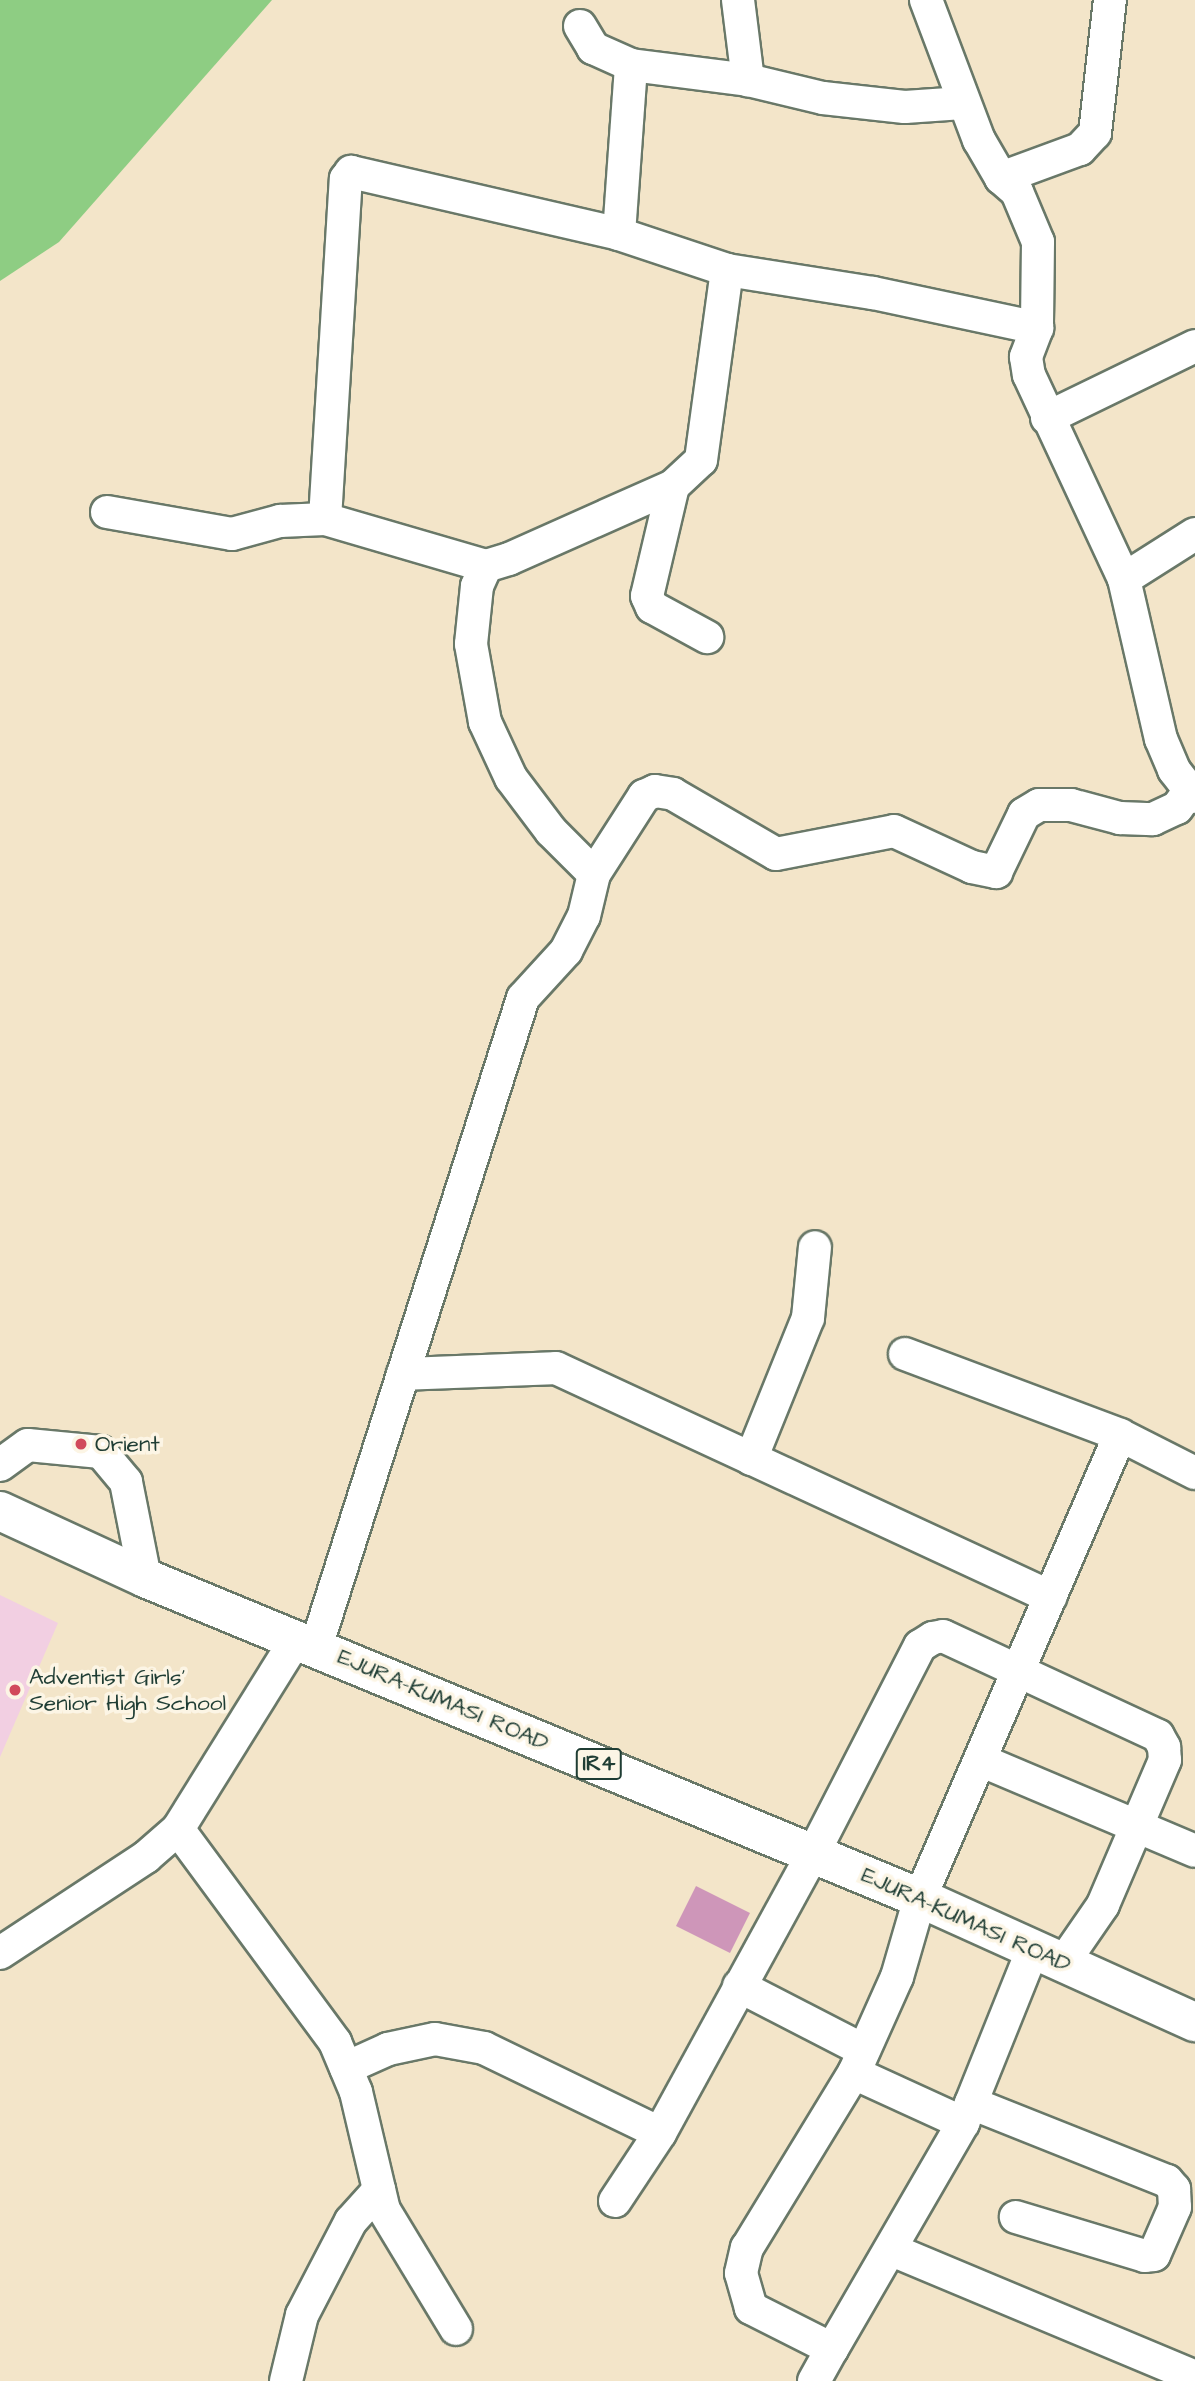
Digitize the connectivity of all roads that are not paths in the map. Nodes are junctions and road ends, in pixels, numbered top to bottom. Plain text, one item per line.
1 (738, 0) edge
2 (926, 0) edge
3 (1110, 0) edge
4 (580, 26) dead end
5 (631, 65) junction
6 (748, 80) junction
7 (963, 103) junction
8 (1001, 178) junction
9 (619, 234) junction
10 (727, 270) junction
11 (1037, 328) junction
12 (1195, 346) edge
13 (1047, 418) junction
14 (673, 486) junction
15 (107, 512) dead end
16 (325, 519) junction
17 (1195, 534) edge
18 (486, 566) junction
19 (1124, 579) junction
20 (707, 638) dead end
21 (1192, 794) edge
22 (594, 874) junction
23 (815, 1247) dead end
24 (905, 1354) dead end
25 (403, 1374) junction
26 (1120, 1435) junction
27 (751, 1459) junction
28 (0, 1465) edge
29 (1195, 1473) edge
30 (0, 1511) edge
31 (145, 1578) junction
32 (1051, 1597) junction
33 (307, 1643) junction
34 (1018, 1671) junction
35 (980, 1760) junction
36 (1137, 1826) junction
37 (178, 1829) junction
38 (1195, 1851) edge
39 (813, 1854) junction
40 (920, 1898) junction
41 (0, 1953) edge
42 (1048, 1956) junction
43 (738, 1986) junction
44 (1195, 2022) edge
45 (858, 2062) junction
46 (346, 2068) junction
47 (967, 2113) junction
48 (660, 2133) junction
49 (379, 2190) junction
50 (615, 2201) dead end
51 (1016, 2217) dead end
52 (892, 2250) junction
53 (456, 2329) dead end
54 (832, 2349) junction
55 (1195, 2377) edge
56 (286, 2381) edge
57 (814, 2381) edge

1 - 6 street
2 - 7 street
3 - 8 street
4 - 5 street
5 - 6 street
5 - 9 street
6 - 7 street
7 - 8 street
8 - 11 street
9 - 10 street
9 - 16 street
10 - 11 street
10 - 14 street
11 - 13 street
12 - 13 street
13 - 19 street
14 - 18 street
14 - 20 street
15 - 16 street
16 - 18 street
17 - 19 street
18 - 22 street
19 - 21 street
21 - 22 street
22 - 25 street
23 - 27 street
24 - 26 street
25 - 27 street
25 - 33 street
26 - 29 street
26 - 32 street
27 - 32 street
28 - 31 street
30 - 31 main road, EJURA-KUMASI ROAD / IR4
31 - 33 main road, EJURA-KUMASI ROAD / IR4
32 - 34 street
33 - 37 street
33 - 39 main road, EJURA-KUMASI ROAD / IR4
34 - 35 street
34 - 36 street
34 - 39 street
35 - 36 street
35 - 40 street
36 - 38 street
36 - 42 street
37 - 41 street
37 - 46 street
39 - 40 main road, EJURA-KUMASI ROAD / IR4
39 - 43 street
40 - 42 main road, EJURA-KUMASI ROAD / IR4
40 - 45 street
42 - 44 main road, EJURA-KUMASI ROAD / IR4
42 - 47 street
43 - 45 street
43 - 48 street
45 - 47 street
45 - 54 street
46 - 48 street
46 - 49 street
47 - 51 street
47 - 52 street
48 - 50 street
49 - 53 street
49 - 56 street
52 - 54 street
52 - 55 street
54 - 57 street

